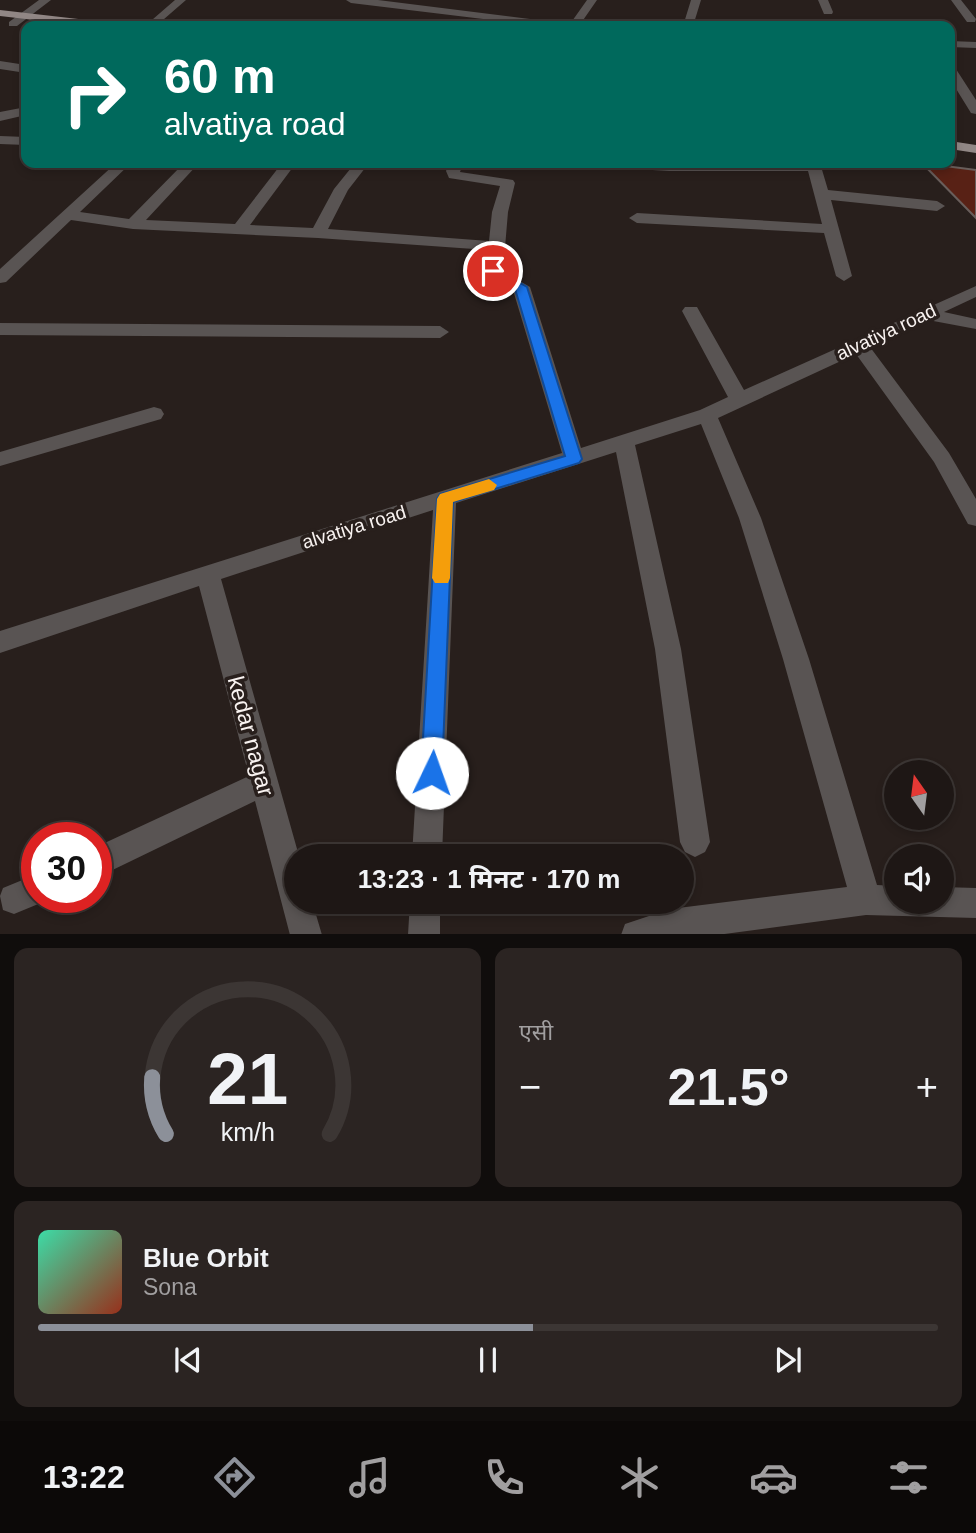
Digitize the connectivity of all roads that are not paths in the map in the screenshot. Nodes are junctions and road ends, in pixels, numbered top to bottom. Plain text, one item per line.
1 (46, 0) edge
2 (181, 0) edge
3 (351, 0) edge
4 (469, 0) edge
5 (592, 0) edge
6 (696, 0) edge
7 (822, 0) edge
8 (956, 0) edge
9 (0, 13) edge
10 (459, 13) junction
11 (831, 19) edge
12 (971, 20) dead end
13 (26, 21) edge
14 (156, 21) edge
15 (450, 21) edge
16 (525, 21) edge
17 (578, 21) edge
18 (690, 21) edge
19 (0, 22) edge
20 (21, 22) edge
21 (955, 44) edge
22 (976, 45) edge
23 (0, 65) edge
24 (21, 68) edge
25 (955, 77) edge
26 (976, 110) edge
27 (21, 111) edge
28 (0, 117) edge
29 (0, 140) edge
30 (21, 141) edge
31 (955, 142) edge
32 (955, 143) edge
33 (976, 143) edge
34 (976, 149) edge
35 (119, 168) edge
36 (187, 168) edge
37 (285, 168) edge
38 (358, 168) edge
39 (454, 168) edge
40 (814, 168) edge
41 (820, 194) junction
42 (937, 206) dead end
43 (68, 215) junction
44 (637, 218) dead end
45 (133, 224) junction
46 (240, 229) junction
47 (831, 229) junction
48 (318, 233) junction
49 (496, 246) junction
50 (844, 276) dead end
51 (0, 278) edge
52 (976, 291) edge
53 (691, 312) dead end
54 (924, 314) junction
55 (976, 324) edge
56 (0, 329) edge
57 (440, 332) dead end
58 (859, 345) junction
59 (740, 401) junction
60 (155, 414) dead end
61 (707, 415) junction
62 (624, 443) junction
63 (0, 459) edge
64 (574, 459) junction
65 (445, 499) junction
66 (976, 518) edge
67 (208, 575) junction
68 (0, 642) edge
69 (264, 783) junction
70 (695, 842) dead end
71 (429, 844) edge
72 (112, 855) edge
73 (284, 856) edge
74 (881, 901) edge
75 (954, 902) edge
76 (976, 903) edge
77 (300, 914) edge
78 (425, 914) edge
79 (674, 930) edge
80 (306, 934) edge
81 (424, 934) edge
82 (636, 934) edge

1 - 13 street
2 - 14 street
3 - 10 street
4 - 10 street
5 - 17 street
6 - 18 street
7 - 11 street
8 - 12 street
9 - 13 main road
10 - 15 street
10 - 16 street
19 - 20 main road
21 - 22 street
23 - 24 street
25 - 26 street
27 - 28 street
29 - 30 street
31 - 33 main road
32 - 34 main road
35 - 43 street
36 - 45 street
37 - 46 street
38 - 48 street
39 - 49 street
40 - 41 street
41 - 42 street
41 - 47 street
43 - 45 street
43 - 51 street
44 - 47 street
45 - 46 street
46 - 48 street
47 - 50 street
48 - 49 street
49 - 64 street
52 - 54 street, alvatiya road
53 - 59 street
54 - 55 street
54 - 58 street, alvatiya road
56 - 57 street
58 - 59 street, alvatiya road
58 - 66 street
59 - 61 street, alvatiya road
60 - 63 street
61 - 62 street, alvatiya road
61 - 74 street
62 - 64 street, alvatiya road
62 - 70 street
64 - 65 street, alvatiya road
65 - 67 street, alvatiya road
65 - 71 street
67 - 68 street, alvatiya road
67 - 69 street, kedar nagar
69 - 72 street
69 - 73 street, kedar nagar
74 - 79 street
75 - 76 street
77 - 80 street, kedar nagar
78 - 81 street
79 - 82 street

